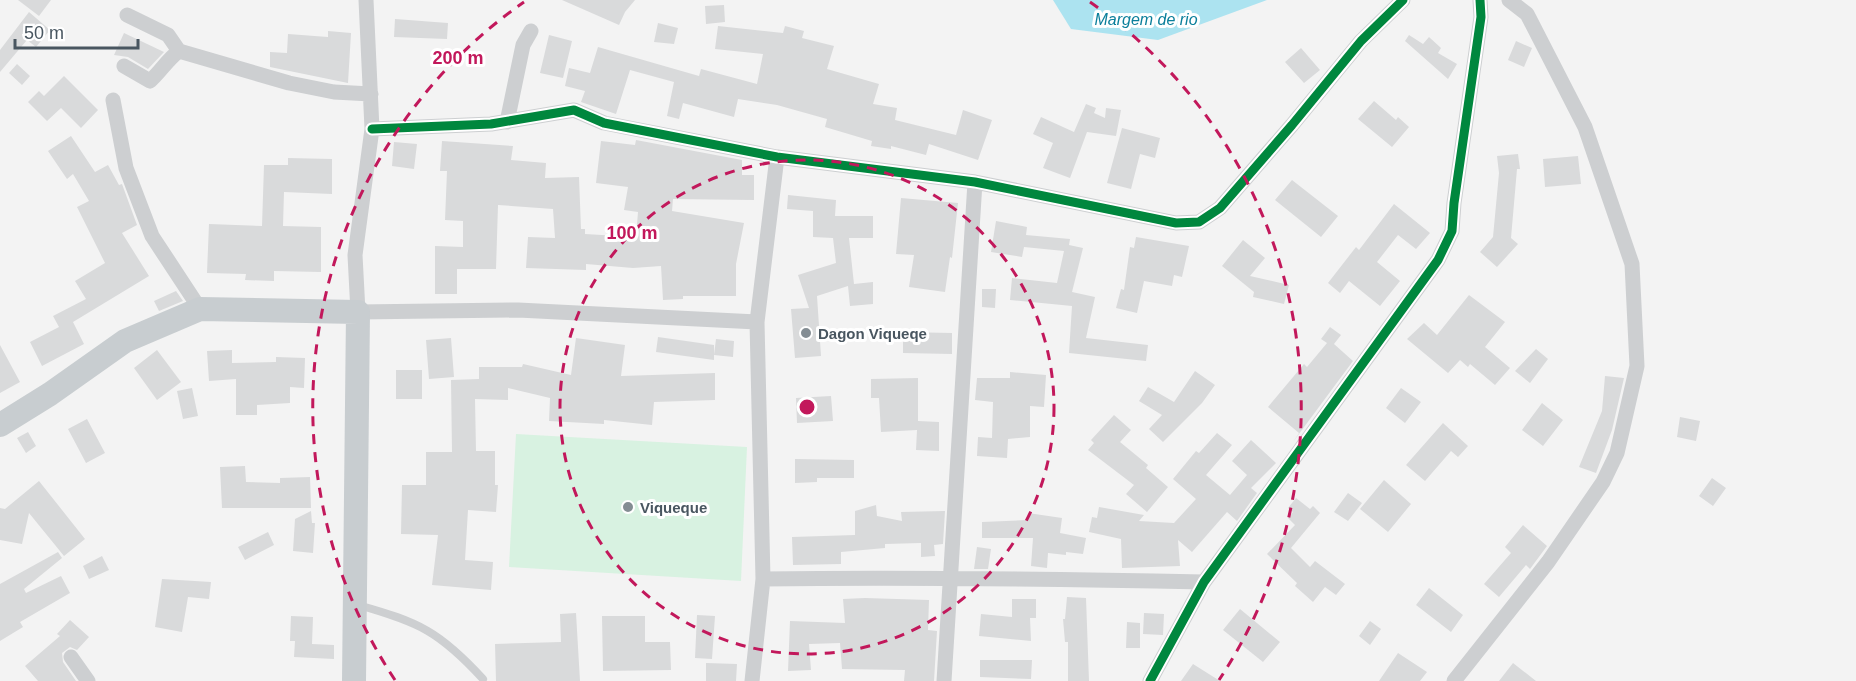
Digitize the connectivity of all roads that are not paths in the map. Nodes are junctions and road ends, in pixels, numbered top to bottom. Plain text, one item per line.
1 (366, 0) edge
2 (1403, 0) edge
3 (1480, 0) edge
4 (1509, 0) edge
5 (127, 15) dead end
6 (531, 32) dead end
7 (179, 51) junction
8 (124, 66) dead end
9 (370, 94) junction
10 (113, 100) dead end
11 (507, 122) junction
12 (372, 129) junction
13 (777, 157) junction
14 (975, 182) junction
15 (200, 309) junction
16 (358, 312) junction
17 (757, 322) junction
18 (0, 425) edge
19 (951, 576) junction
20 (762, 579) junction
21 (1204, 582) junction
22 (355, 604) junction
23 (71, 657) dead end
24 (483, 679) dead end
25 (88, 681) edge
26 (354, 681) edge
27 (752, 681) edge
28 (944, 681) edge
29 (1150, 681) edge
30 (1454, 681) edge

1 - 9 street
2 - 14 street
3 - 21 street
4 - 30 street
5 - 7 street
6 - 11 street
7 - 8 street
7 - 9 street
9 - 12 street
10 - 15 street
11 - 12 street
11 - 13 street
12 - 16 street
13 - 14 street
13 - 17 street
14 - 19 street
15 - 16 main road
15 - 18 main road
16 - 17 street
16 - 22 main road
17 - 20 street
19 - 20 street
19 - 21 street
19 - 28 street
20 - 27 street
21 - 29 street
22 - 24 lane
22 - 26 main road
23 - 25 street

